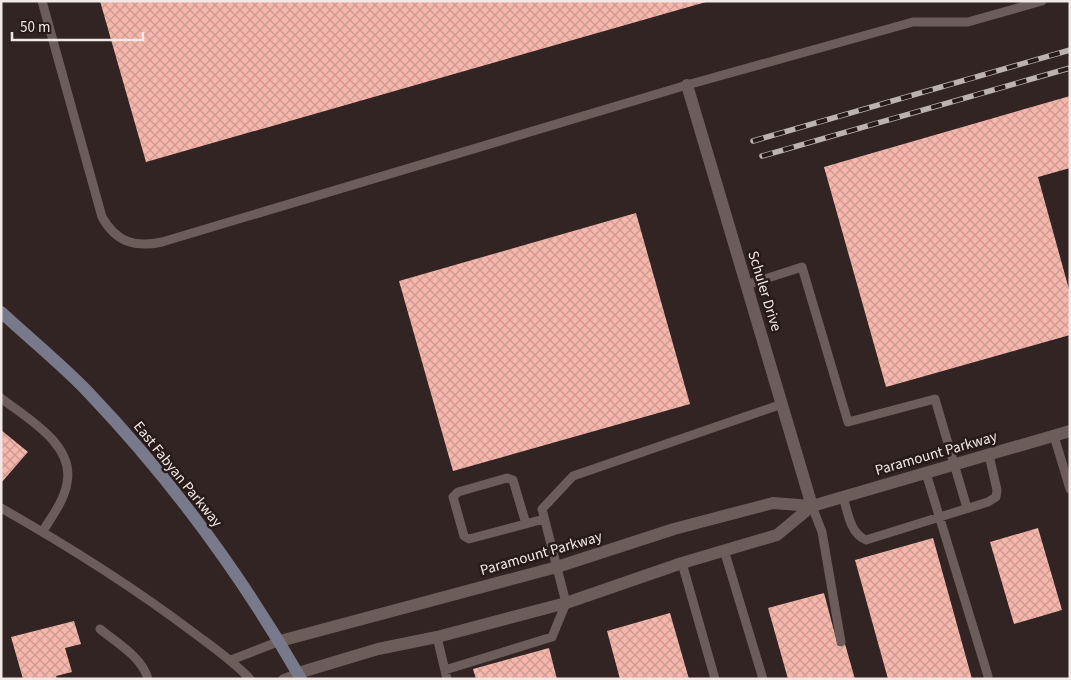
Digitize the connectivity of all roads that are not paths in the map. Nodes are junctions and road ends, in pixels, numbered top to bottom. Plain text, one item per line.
1 (42, 1) edge
2 (1042, 1) edge
3 (687, 85) junction
4 (746, 285) junction
5 (1, 312) edge
6 (1, 398) edge
7 (782, 404) junction
8 (1070, 432) edge
9 (1054, 436) junction
10 (990, 454) junction
11 (956, 464) junction
12 (926, 473) junction
13 (1070, 489) edge
14 (843, 497) junction
15 (812, 506) junction
16 (1, 508) edge
17 (967, 508) junction
18 (939, 517) junction
19 (544, 519) junction
20 (526, 524) junction
21 (43, 532) junction
22 (724, 550) junction
23 (682, 563) junction
24 (557, 567) junction
25 (566, 603) junction
26 (100, 629) dead end
27 (436, 637) junction
28 (280, 642) junction
29 (841, 642) dead end
30 (231, 660) junction
31 (446, 674) edge
32 (300, 676) edge
33 (988, 676) dead end
34 (148, 679) edge
35 (250, 679) edge
36 (284, 679) edge
37 (715, 679) edge
38 (763, 679) edge

1 - 3 lane
2 - 3 lane
3 - 4 street, Schuler Drive
4 - 7 street, Schuler Drive
4 - 11 lane
5 - 28 main road, East Fabyan Parkway
6 - 21 lane
7 - 15 street, Schuler Drive
7 - 19 lane
8 - 9 street, Paramount Parkway
9 - 10 street, Paramount Parkway
9 - 13 lane
10 - 11 street, Paramount Parkway
10 - 17 lane
11 - 12 street, Paramount Parkway
11 - 17 lane
12 - 14 street, Paramount Parkway
12 - 18 lane
14 - 15 street, Paramount Parkway
14 - 18 lane
15 - 22 street, Paramount Parkway
15 - 24 street, Paramount Parkway
15 - 29 lane
16 - 21 lane
17 - 18 lane
18 - 33 lane
19 - 20 lane
19 - 24 lane
20 - 20 lane
21 - 30 lane
22 - 23 street, Paramount Parkway
22 - 38 lane
23 - 25 street, Paramount Parkway
23 - 37 lane
24 - 25 lane
24 - 28 street, Paramount Parkway
25 - 27 street, Paramount Parkway
25 - 31 lane
26 - 34 lane
27 - 31 lane
27 - 32 street, Paramount Parkway
28 - 30 lane
28 - 32 main road, East Fabyan Parkway
30 - 35 lane
32 - 36 lane

